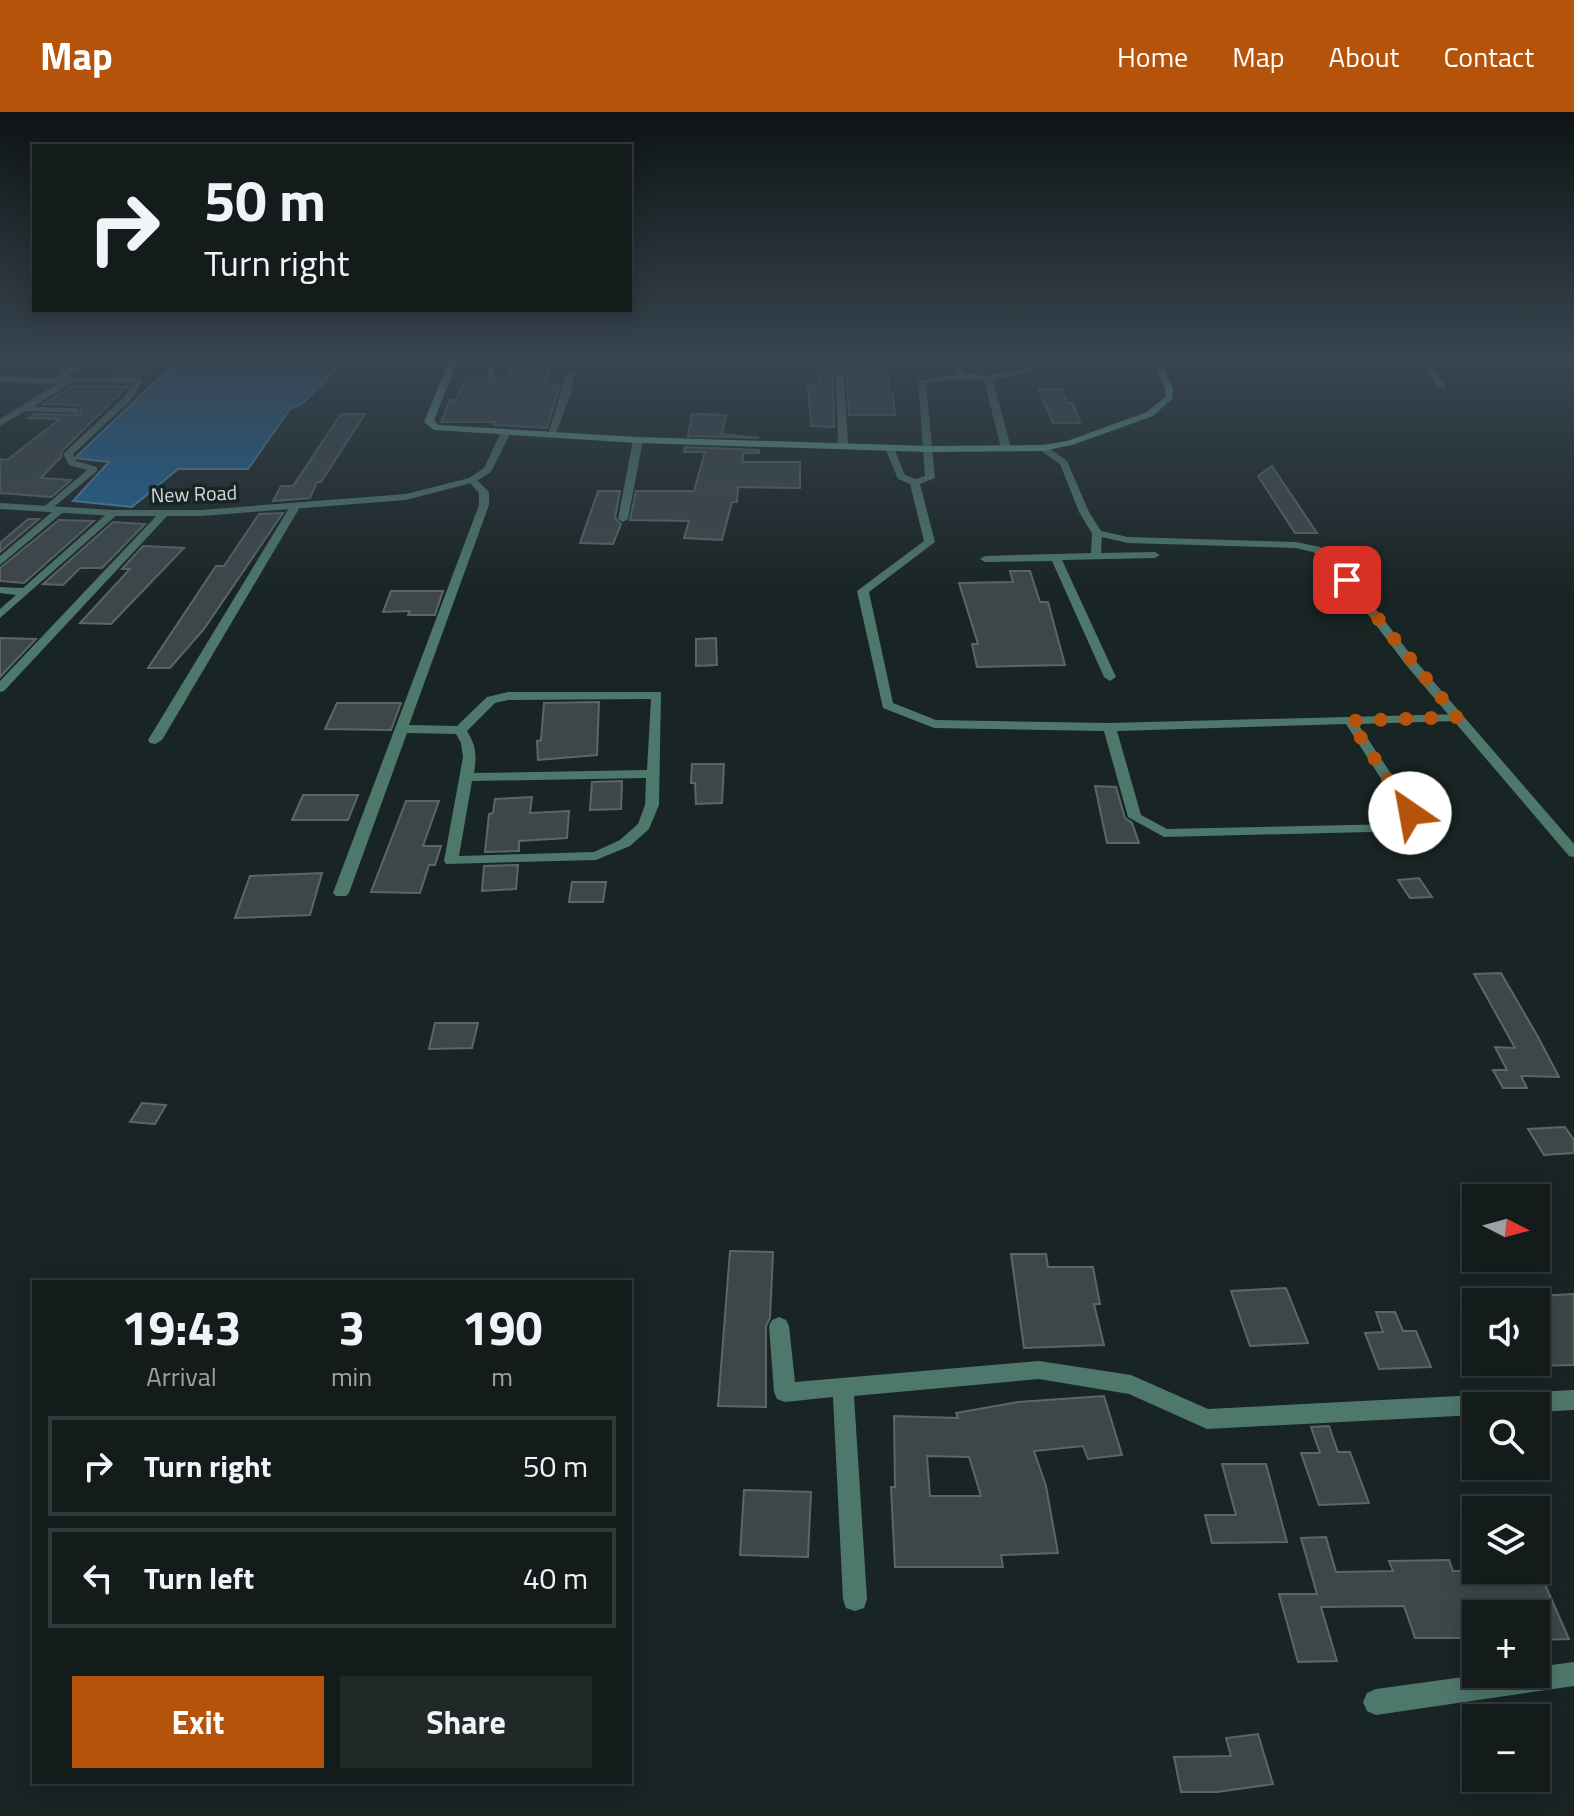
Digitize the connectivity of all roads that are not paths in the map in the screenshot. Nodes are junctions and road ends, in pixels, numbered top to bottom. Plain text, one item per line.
1 (85, 439) edge
2 (503, 439) edge
3 (605, 439) edge
4 (843, 439) edge
5 (929, 439) edge
6 (1004, 439) edge
7 (1081, 439) edge
8 (638, 440) junction
9 (843, 446) junction
10 (890, 448) junction
11 (1006, 448) junction
12 (1043, 448) junction
13 (930, 449) junction
14 (472, 480) junction
15 (915, 482) junction
16 (0, 506) edge
17 (295, 507) junction
18 (49, 508) junction
19 (62, 509) junction
20 (114, 513) junction
21 (164, 514) junction
22 (623, 519) dead end
23 (1097, 533) junction
24 (1096, 555) junction
25 (1155, 555) dead end
26 (1055, 556) junction
27 (985, 559) dead end
28 (0, 562) edge
29 (0, 590) edge
30 (26, 592) junction
31 (0, 615) edge
32 (1110, 677) dead end
33 (0, 688) edge
34 (1457, 717) junction
35 (1350, 721) junction
36 (1109, 727) junction
37 (405, 729) junction
38 (460, 730) junction
39 (155, 740) dead end
40 (652, 774) junction
41 (466, 777) junction
42 (1574, 853) edge
43 (341, 893) dead end
44 (779, 1326) dead end
45 (843, 1385) junction
46 (1571, 1405) edge
47 (855, 1599) dead end
48 (1574, 1674) edge
49 (1376, 1702) dead end

1 - 18 street
2 - 14 street
3 - 8 main road
4 - 9 street
5 - 13 street
6 - 11 street
7 - 12 main road
8 - 9 main road
8 - 22 street
9 - 10 main road
10 - 13 main road
10 - 15 street
11 - 12 main road
11 - 13 main road
12 - 23 street
13 - 15 street
14 - 17 street, New Road
14 - 37 street
15 - 36 street
16 - 18 street, New Road
17 - 21 street, New Road
17 - 39 street
18 - 19 street, New Road
19 - 20 street, New Road
19 - 28 street
20 - 21 street, New Road
20 - 30 street
21 - 33 street
23 - 24 street
23 - 34 street
24 - 25 street
24 - 26 street
26 - 27 street
26 - 32 street
29 - 30 street
30 - 31 street
34 - 35 street
34 - 42 street
35 - 36 street
35 - 36 street
37 - 38 street
37 - 43 street
38 - 40 street
38 - 41 street
40 - 41 street
40 - 41 street
44 - 45 street
45 - 46 street
45 - 47 street
48 - 49 street

